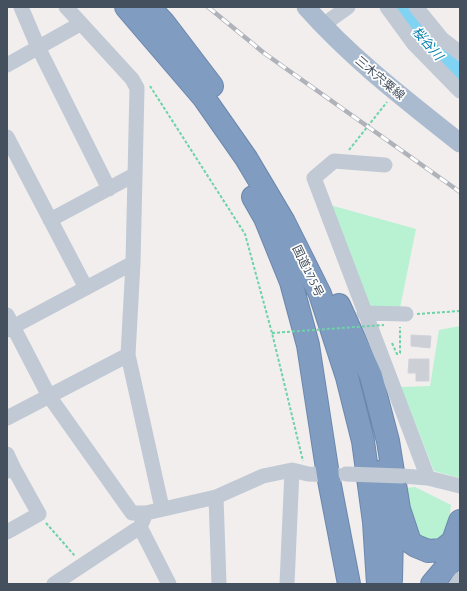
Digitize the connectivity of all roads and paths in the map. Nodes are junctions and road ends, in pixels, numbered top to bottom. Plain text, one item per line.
1 (21, 7) edge
2 (66, 7) edge
3 (126, 7) edge
4 (306, 7) edge
5 (348, 7) edge
6 (387, 7) edge
7 (416, 7) edge
8 (146, 17) edge
9 (80, 24) junction
10 (323, 25) junction
11 (38, 47) junction
12 (460, 53) edge
13 (7, 64) edge
14 (145, 80) dead end
15 (460, 91) edge
16 (395, 92) junction
17 (7, 137) edge
18 (460, 143) edge
19 (334, 161) junction
20 (385, 165) dead end
21 (134, 175) junction
22 (108, 189) junction
23 (50, 220) junction
24 (133, 263) junction
25 (86, 288) junction
26 (339, 305) junction
27 (460, 311) edge
28 (364, 313) junction
29 (403, 314) junction
30 (9, 324) edge
31 (386, 331) dead end
32 (272, 333) junction
33 (389, 337) dead end
34 (128, 355) junction
35 (49, 396) junction
36 (7, 418) edge
37 (7, 454) edge
38 (10, 470) edge
39 (292, 470) junction
40 (327, 474) junction
41 (428, 478) junction
42 (460, 486) edge
43 (216, 497) junction
44 (162, 508) junction
45 (39, 514) junction
46 (143, 520) junction
47 (460, 521) edge
48 (7, 532) edge
49 (460, 551) edge
50 (83, 566) junction
51 (460, 579) edge
52 (54, 584) edge
53 (169, 584) edge
54 (219, 584) edge
55 (287, 584) edge
56 (349, 584) edge
57 (378, 584) edge
58 (391, 584) edge
59 (432, 584) edge
60 (457, 584) edge

1 - 11 street
2 - 9 street
3 - 8 highway, 国道175号
4 - 10 main road, 三木宍粟線
5 - 10 street
6 - 15 street
7 - 12 street
8 - 26 highway, 国道175号
8 - 40 highway
8 - 57 highway, 国道175号
9 - 11 street
9 - 21 street
10 - 16 main road, 三木宍粟線
11 - 13 street
11 - 22 street
14 - 32 path
16 - 18 main road, 三木宍粟線
16 - 19 path
17 - 23 street
19 - 20 street
19 - 28 street
21 - 22 street
21 - 24 street
22 - 23 street
23 - 25 street
24 - 25 street
24 - 34 street
25 - 30 street
26 - 47 highway
26 - 58 highway, 国道175号
27 - 29 path
28 - 29 street
28 - 41 street
29 - 33 path
30 - 35 street
31 - 32 path, bridge
32 - 40 path
34 - 35 street
34 - 44 street
35 - 36 street
35 - 46 street
37 - 38 street
38 - 45 street
39 - 40 street
39 - 43 street
39 - 55 street
40 - 41 street, bridge
40 - 56 highway
41 - 42 street
43 - 44 street
43 - 54 street
44 - 46 street
45 - 48 street
45 - 50 path
46 - 50 street
46 - 53 street
49 - 59 highway
50 - 52 street
51 - 60 street

